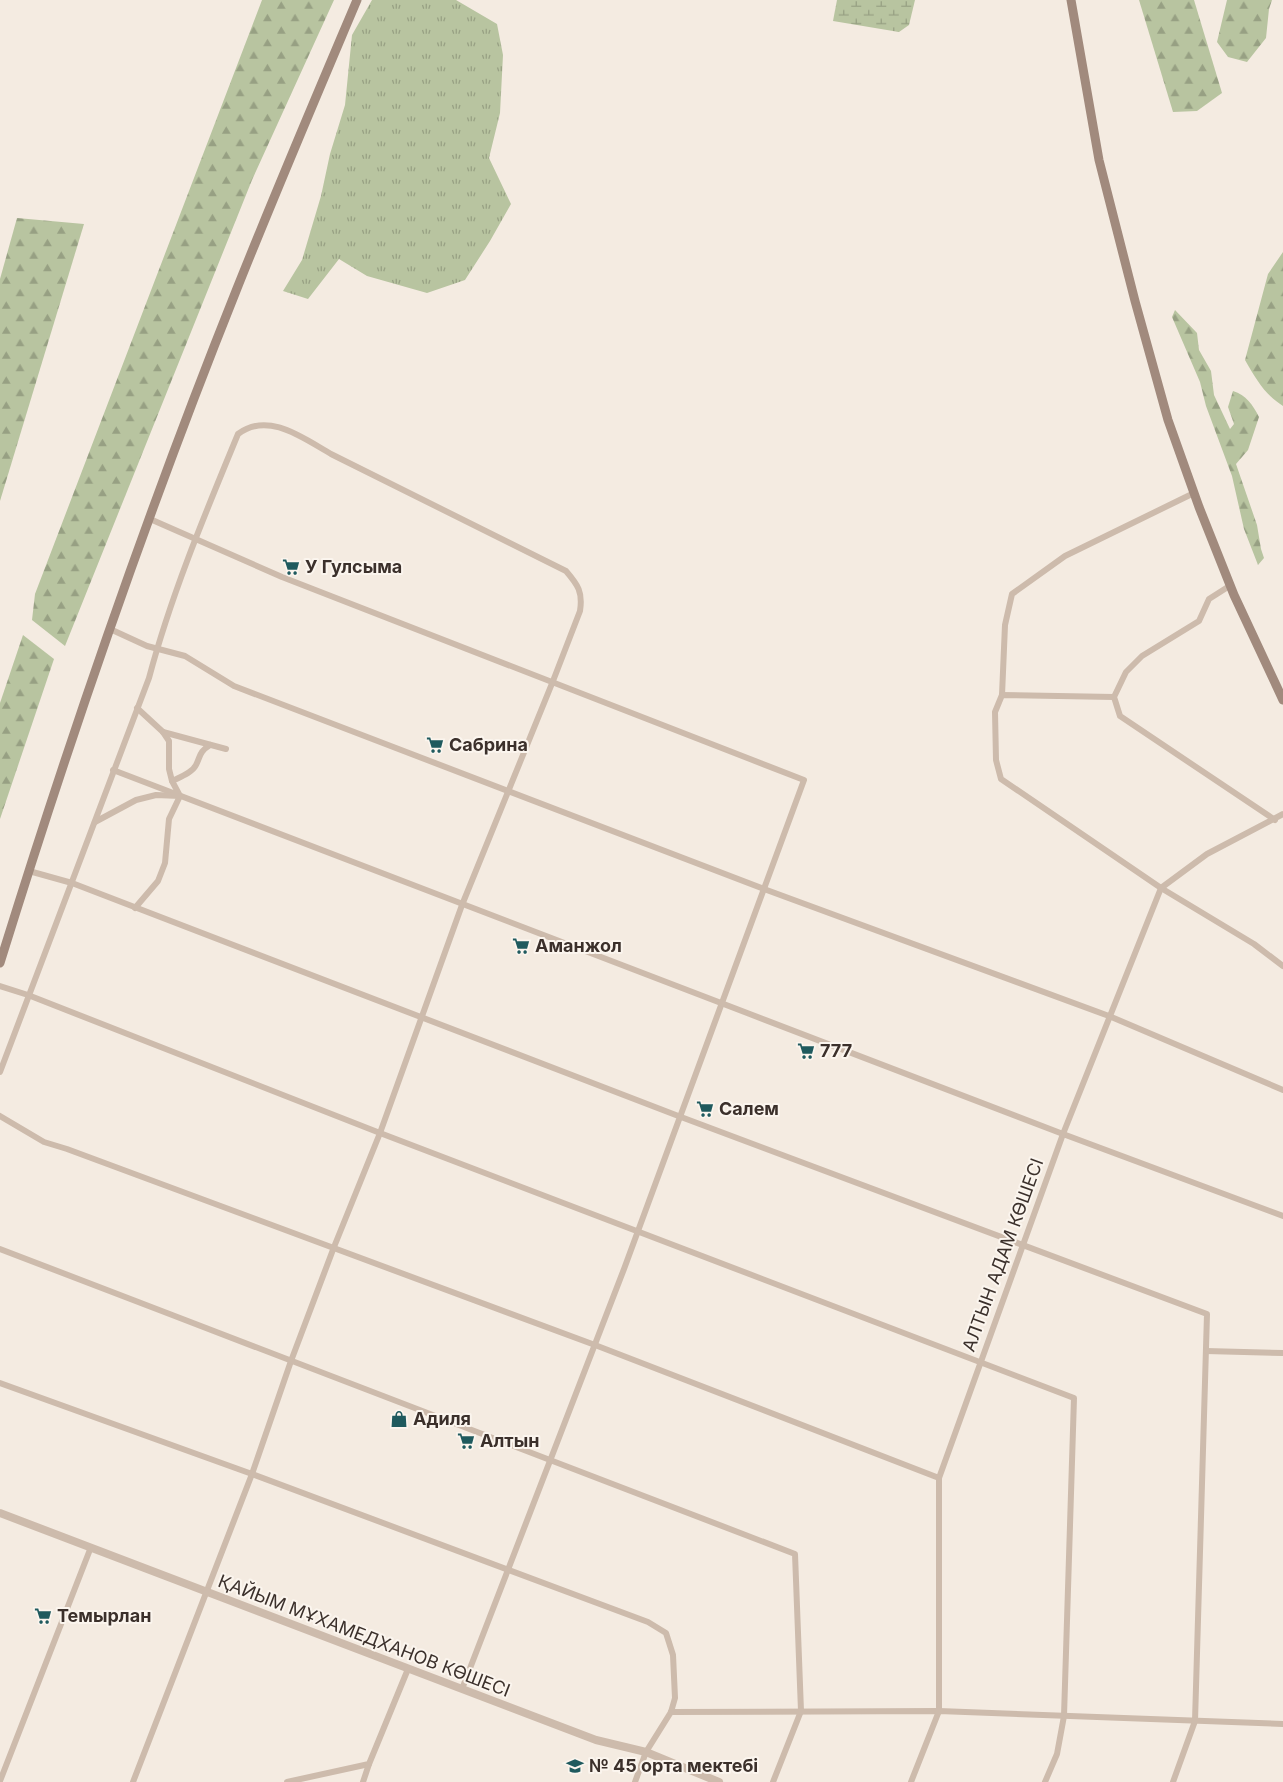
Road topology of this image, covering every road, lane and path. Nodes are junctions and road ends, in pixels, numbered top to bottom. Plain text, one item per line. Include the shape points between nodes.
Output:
1 (357, 0) edge
2 (1072, 0) edge
3 (1194, 493) junction
4 (150, 519) junction
5 (194, 539) junction
6 (1231, 586) junction
7 (110, 628) junction
8 (157, 649) junction
9 (553, 681) junction
10 (1002, 695) junction
11 (1114, 697) junction
12 (1283, 700) edge
13 (137, 708) junction
14 (163, 732) junction
15 (210, 745) junction
16 (226, 749) dead end
17 (113, 770) junction
18 (172, 780) junction
19 (508, 792) junction
20 (180, 796) junction
21 (1283, 814) edge
22 (1275, 820) junction
23 (95, 822) junction
24 (29, 870) junction
25 (72, 883) junction
26 (1161, 888) junction
27 (764, 889) junction
28 (462, 905) junction
29 (134, 908) junction
30 (0, 963) edge
31 (1283, 966) edge
32 (0, 986) edge
33 (28, 995) junction
34 (722, 1003) junction
35 (1109, 1016) junction
36 (421, 1018) junction
37 (0, 1072) edge
38 (1283, 1090) edge
39 (0, 1116) edge
40 (681, 1117) junction
41 (380, 1133) junction
42 (1063, 1134) junction
43 (1283, 1216) edge
44 (638, 1231) junction
45 (1023, 1244) junction
46 (334, 1247) junction
47 (0, 1248) edge
48 (595, 1345) junction
49 (1206, 1351) junction
50 (1283, 1353) edge
51 (291, 1361) junction
52 (981, 1362) junction
53 (0, 1383) edge
54 (551, 1459) junction
55 (252, 1474) junction
56 (939, 1478) junction
57 (0, 1513) edge
58 (90, 1548) junction
59 (508, 1569) junction
60 (206, 1592) junction
61 (408, 1669) junction
62 (462, 1689) junction
63 (801, 1711) junction
64 (670, 1712) junction
65 (939, 1712) junction
66 (1064, 1716) junction
67 (1195, 1721) junction
68 (1283, 1724) edge
69 (646, 1752) junction
70 (369, 1764) junction
71 (0, 1781) edge
72 (134, 1782) edge
73 (287, 1782) edge
74 (363, 1782) edge
75 (635, 1782) edge
76 (720, 1782) edge
77 (773, 1782) edge
78 (910, 1782) edge
79 (1045, 1782) edge
80 (1173, 1782) edge

1 - 4 main road via 236,290
2 - 3 main road via 1099,160 1168,420
3 - 6 main road
3 - 10 street via 1065,556 1012,594 1005,624
4 - 5 street
4 - 7 main road
5 - 8 street
5 - 9 street via 282,577
5 - 9 street via 238,434 246,427 264,425 293,432 566,571 578,585 582,600
6 - 11 street via 1209,599 1199,621 1142,656 1126,672
6 - 12 main road
7 - 8 street
7 - 24 main road
8 - 13 street
8 - 19 street via 185,656 234,686
9 - 19 street
9 - 27 street via 804,780
10 - 11 street
10 - 26 street via 995,712 996,760 1001,778
11 - 22 street via 1120,716
13 - 14 street
13 - 17 street
14 - 15 street
14 - 18 street via 169,741 168,769
15 - 16 street
15 - 18 street via 202,750 192,770
17 - 20 street
17 - 23 street
18 - 20 street
19 - 27 street
19 - 28 street
20 - 23 street via 156,795 136,800
20 - 28 street
20 - 29 street via 169,819 165,862 158,881
21 - 22 street
22 - 26 street via 1207,854
23 - 25 street
24 - 25 street
24 - 30 main road
25 - 29 street
25 - 33 street
26 - 31 street via 1254,944
26 - 35 street, АЛТЫН АДАМ КӨШЕСІ
27 - 34 street
27 - 35 street
28 - 34 street
28 - 36 street
29 - 36 street
32 - 33 street
33 - 37 street
33 - 41 street
34 - 40 street
34 - 42 street
35 - 38 street
35 - 42 street, АЛТЫН АДАМ КӨШЕСІ
36 - 40 street
36 - 41 street
39 - 46 street via 44,1142
40 - 44 street
40 - 45 street
41 - 44 street
41 - 46 street
42 - 43 street
42 - 45 street, АЛТЫН АДАМ КӨШЕСІ
44 - 48 street
44 - 52 street
45 - 49 street via 1207,1314
45 - 52 street, АЛТЫН АДАМ КӨШЕСІ
46 - 48 street
46 - 51 street
47 - 51 street
48 - 54 street
48 - 56 street
49 - 50 street
49 - 67 street
51 - 54 street
51 - 55 street
52 - 56 street, АЛТЫН АДАМ КӨШЕСІ
52 - 66 street via 1074,1398
53 - 55 street
54 - 59 street
54 - 63 street via 795,1554
55 - 59 street
55 - 60 street
56 - 65 street, АЛТЫН АДАМ КӨШЕСІ
57 - 58 street, ҚАЙЫМ МҰХАМЕДХАНОВ КӨШЕСІ
58 - 60 street, ҚАЙЫМ МҰХАМЕДХАНОВ КӨШЕСІ
58 - 71 street
59 - 62 street
59 - 64 street via 648,1622 666,1633 673,1655 675,1698
60 - 61 street, ҚАЙЫМ МҰХАМЕДХАНОВ КӨШЕСІ
60 - 72 street
61 - 62 street, ҚАЙЫМ МҰХАМЕДХАНОВ КӨШЕСІ
61 - 70 street
62 - 69 street, ҚАЙЫМ МҰХАМЕДХАНОВ КӨШЕСІ via 596,1740
63 - 64 street
63 - 65 street
63 - 77 street
64 - 69 street
65 - 66 street
65 - 78 street, АЛТЫН АДАМ КӨШЕСІ
66 - 67 street
66 - 79 street via 1057,1754
67 - 68 street
67 - 80 street
69 - 75 street
69 - 76 street, ҚАЙЫМ МҰХАМЕДХАНОВ КӨШЕСІ
70 - 73 street
70 - 74 street

